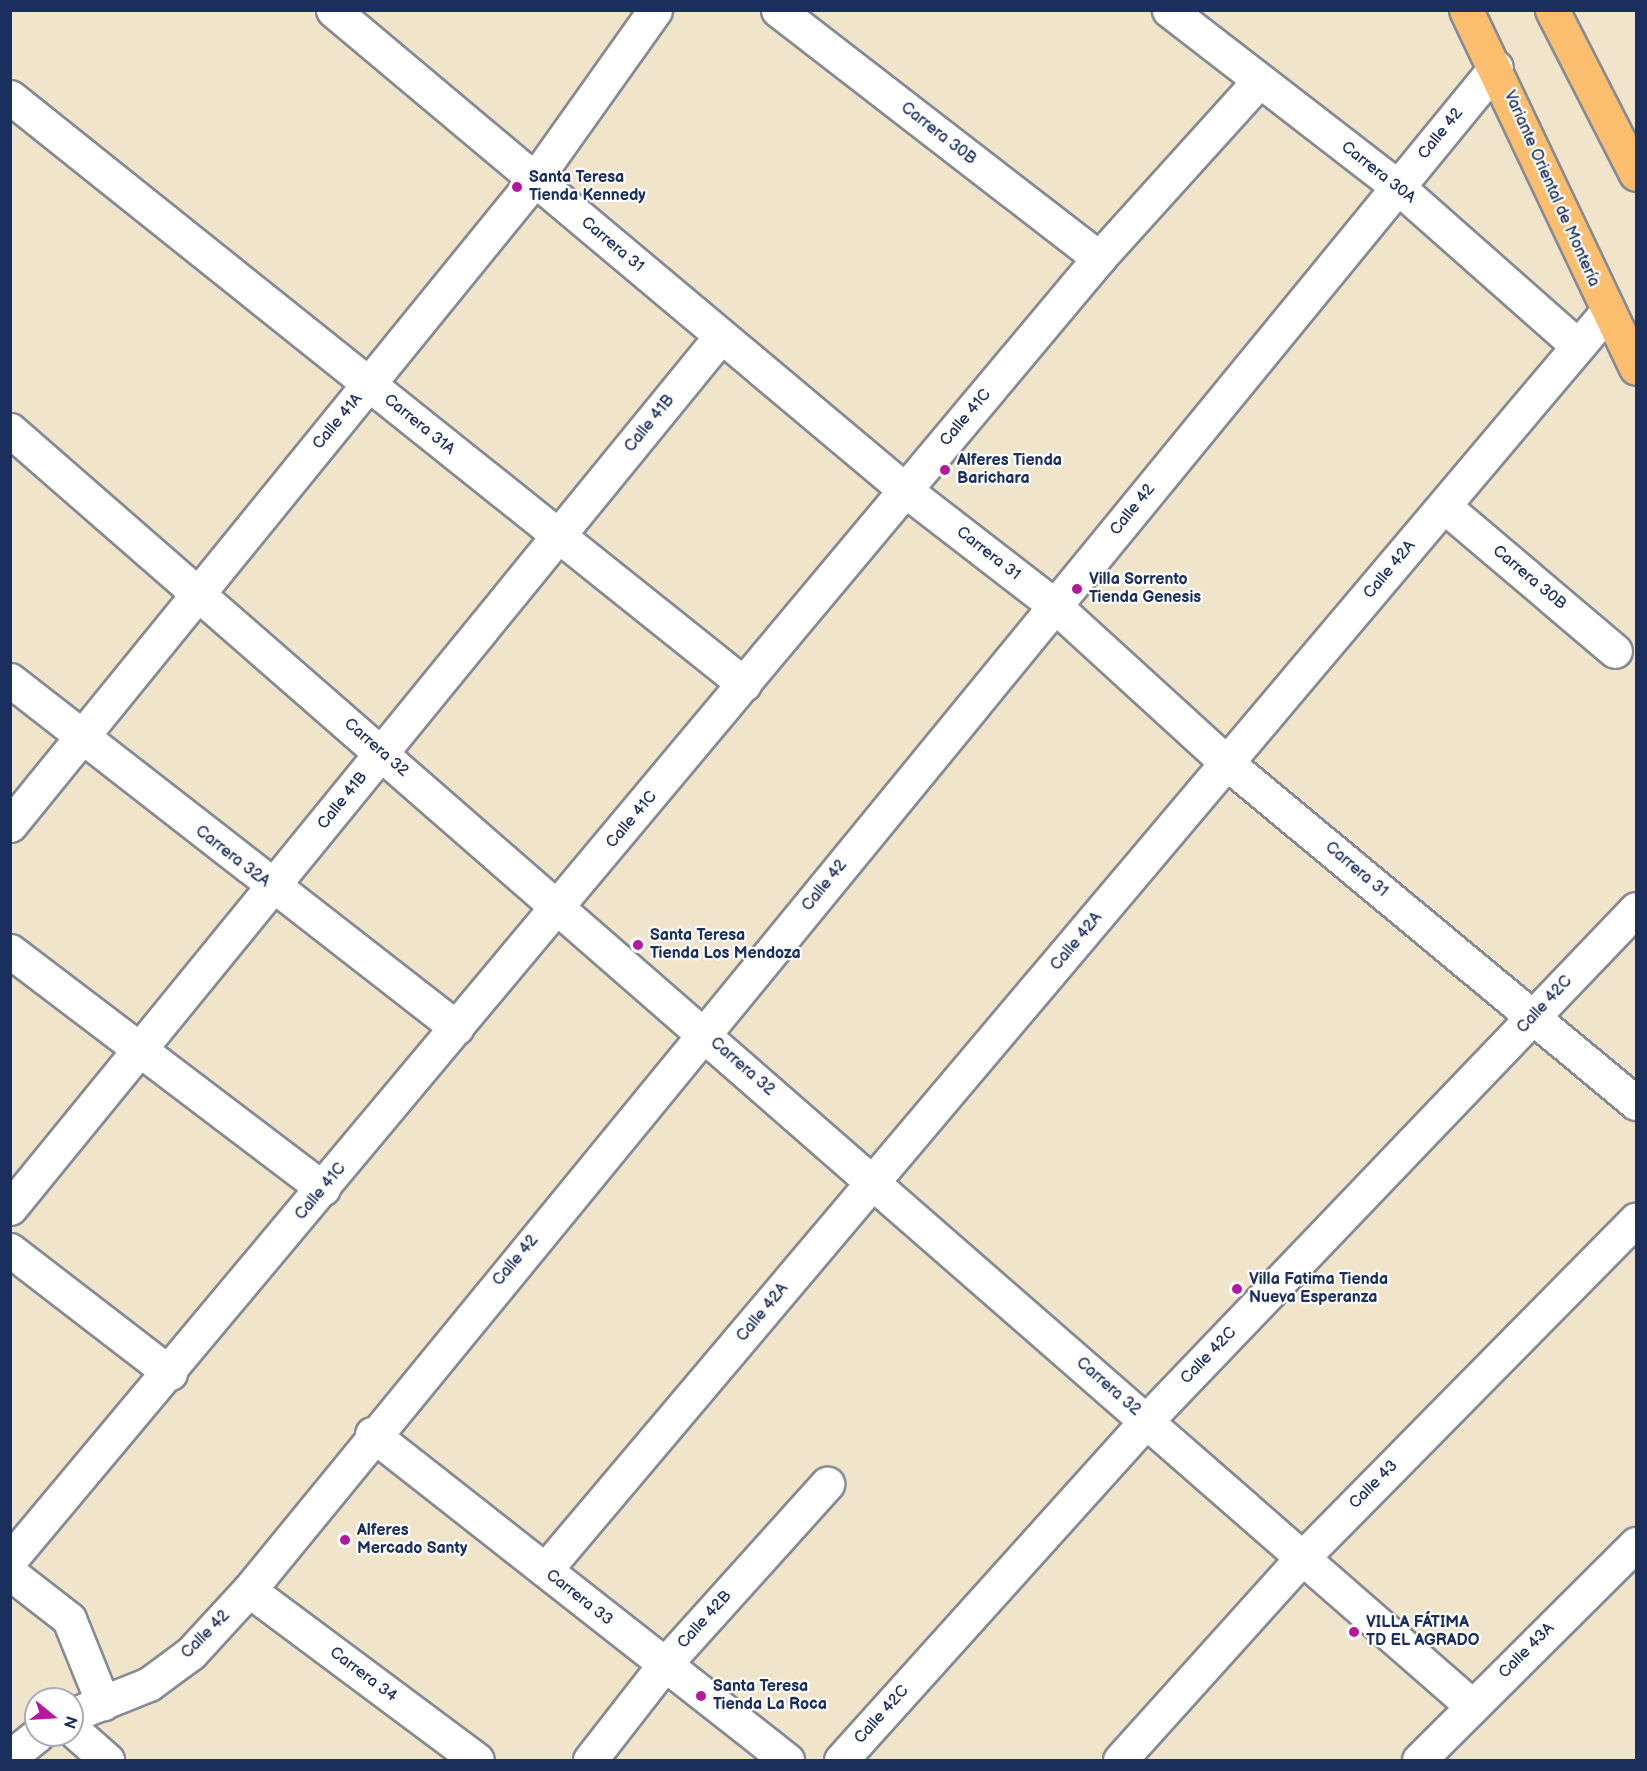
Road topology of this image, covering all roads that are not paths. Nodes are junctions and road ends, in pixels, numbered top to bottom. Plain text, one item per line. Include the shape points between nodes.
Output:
1 (333, 10) edge
2 (656, 10) edge
3 (778, 10) edge
4 (1169, 10) edge
5 (1466, 10) edge
6 (1552, 10) edge
7 (1496, 67) junction
8 (1258, 82) junction
9 (10, 97) edge
10 (1636, 174) edge
11 (535, 179) junction
12 (1398, 187) junction
13 (1099, 258) junction
14 (1607, 312) junction
15 (720, 337) junction
16 (1578, 346) junction
17 (1636, 368) edge
18 (369, 384) junction
19 (10, 430) edge
20 (905, 490) junction
21 (1444, 506) junction
22 (557, 536) junction
23 (197, 593) junction
24 (1055, 606) junction
25 (1615, 651) dead end
26 (10, 680) edge
27 (744, 684) junction
28 (80, 740) junction
29 (382, 753) junction
30 (1227, 763) junction
31 (10, 825) edge
32 (271, 888) junction
33 (560, 908) junction
34 (1636, 909) edge
35 (10, 951) edge
36 (1534, 1017) junction
37 (458, 1028) junction
38 (704, 1034) junction
39 (140, 1049) junction
40 (1636, 1103) edge
41 (874, 1183) junction
42 (323, 1190) junction
43 (10, 1208) edge
44 (1636, 1219) edge
45 (10, 1250) edge
46 (170, 1373) junction
47 (1147, 1420) junction
48 (372, 1434) junction
49 (826, 1484) dead end
50 (1636, 1544) edge
51 (1303, 1557) junction
52 (10, 1560) edge
53 (544, 1570) junction
54 (10, 1573) edge
55 (249, 1590) junction
56 (664, 1665) junction
57 (103, 1702) junction
58 (1472, 1706) junction
59 (84, 1710) edge
60 (84, 1740) edge
61 (24, 1746) edge
62 (10, 1757) edge
63 (107, 1761) edge
64 (477, 1761) edge
65 (590, 1761) edge
66 (787, 1761) edge
67 (841, 1761) edge
68 (1120, 1761) edge
69 (1419, 1761) edge

1 - 11 street, Carrera 31
2 - 11 street, Calle 41A
3 - 13 street, Carrera 30B
4 - 8 street, Carrera 30A
5 - 7 highway, Variante Oriental de Montería
6 - 10 highway
7 - 12 street, Calle 42
7 - 14 highway, Variante Oriental de Montería
8 - 12 street, Carrera 30A
8 - 13 street, Calle 41C
9 - 18 street, Carrera 31A
11 - 15 street, Carrera 31
11 - 18 street, Calle 41A
12 - 16 street, Carrera 30A
12 - 24 street, Calle 42
13 - 20 street, Calle 41C
14 - 16 street, Calle 42A
14 - 17 highway, Variante Oriental de Montería
15 - 20 street, Carrera 31
15 - 22 street, Calle 41B
16 - 21 street, Calle 42A
18 - 22 street, Carrera 31A
18 - 23 street, Calle 41A
19 - 23 street, Carrera 32
20 - 24 street, Carrera 31
20 - 27 street, Calle 41C
21 - 25 street, Carrera 30B
21 - 30 street, Calle 42A
22 - 27 street, Carrera 31A
22 - 29 street, Calle 41B
23 - 28 street, Calle 41A
23 - 29 street, Carrera 32
24 - 30 street, Carrera 31
24 - 38 street, Calle 42
26 - 28 street, Carrera 32A
27 - 33 street, Calle 41C
28 - 31 street, Calle 41A
28 - 32 street, Carrera 32A
29 - 32 street, Calle 41B
29 - 33 street, Carrera 32
30 - 36 street, Carrera 31
30 - 41 street, Calle 42A
32 - 37 street, Carrera 32A
32 - 39 street, Calle 41B
33 - 37 street, Calle 41C
33 - 38 street, Carrera 32
34 - 36 street, Calle 42C
35 - 39 street
36 - 40 street, Carrera 31
36 - 47 street, Calle 42C
37 - 42 street, Calle 41C
38 - 41 street, Carrera 32
38 - 48 street, Calle 42
39 - 42 street
39 - 43 street, Calle 41B
41 - 47 street, Carrera 32
41 - 53 street, Calle 42A
42 - 46 street, Calle 41C
44 - 51 street, Calle 43
45 - 46 street
46 - 52 street, Calle 41C
47 - 51 street, Carrera 32
47 - 67 street, Calle 42C
48 - 53 street, Carrera 33
48 - 55 street, Calle 42
49 - 56 street, Calle 42B
50 - 58 street, Calle 43A
51 - 58 street, Carrera 32
51 - 68 street, Calle 43
53 - 56 street, Carrera 33
54 - 57 street via 69,1619
55 - 57 street, Calle 42 via 191,1653 149,1684
55 - 64 street, Carrera 34
56 - 65 street, Calle 42B
56 - 66 street, Carrera 33
57 - 59 street, Calle 42
58 - 69 street, Calle 43A
60 - 63 street
61 - 62 street

